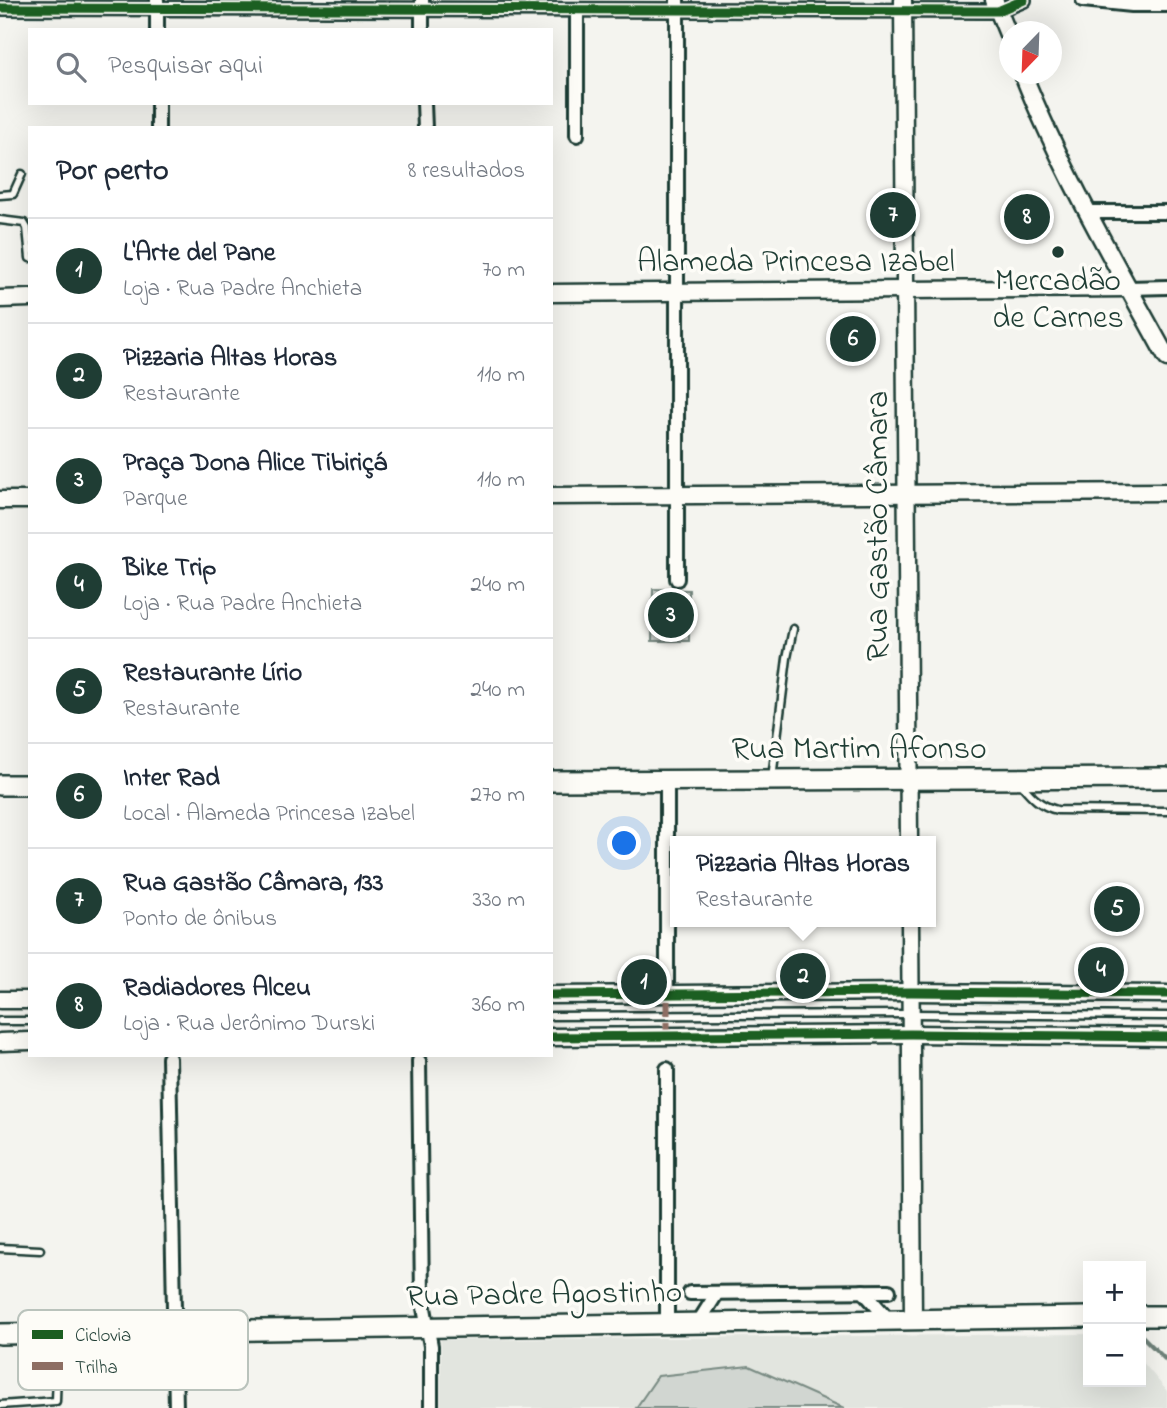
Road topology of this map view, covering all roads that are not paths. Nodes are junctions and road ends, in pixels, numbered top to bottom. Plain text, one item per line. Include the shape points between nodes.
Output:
1 (73, 0) edge
2 (1024, 0) edge
3 (1083, 0) edge
4 (157, 4) edge
5 (422, 5) edge
6 (677, 5) edge
7 (903, 5) edge
8 (1167, 5) edge
9 (996, 6) edge
10 (0, 8) edge
11 (62, 8) junction
12 (577, 10) junction
13 (157, 28) edge
14 (422, 28) edge
15 (1027, 84) edge
16 (158, 105) edge
17 (424, 105) edge
18 (158, 126) edge
19 (425, 126) edge
20 (578, 135) dead end
21 (22, 174) dead end
22 (0, 195) edge
23 (1088, 212) junction
24 (1167, 212) edge
25 (0, 220) edge
26 (28, 238) edge
27 (1167, 287) edge
28 (1129, 288) junction
29 (905, 290) junction
30 (677, 292) junction
31 (553, 293) edge
32 (28, 298) edge
33 (0, 299) edge
34 (1167, 358) edge
35 (1167, 492) edge
36 (906, 494) junction
37 (677, 495) junction
38 (553, 496) edge
39 (0, 500) edge
40 (28, 500) edge
41 (677, 579) dead end
42 (793, 629) dead end
43 (1167, 778) edge
44 (909, 779) junction
45 (1017, 779) junction
46 (772, 780) junction
47 (553, 781) edge
48 (667, 781) junction
49 (0, 785) edge
50 (28, 785) edge
51 (1167, 811) edge
52 (909, 836) edge
53 (910, 927) edge
54 (911, 992) junction
55 (667, 994) junction
56 (1167, 994) edge
57 (553, 995) edge
58 (0, 1000) edge
59 (28, 1000) edge
60 (911, 1014) junction
61 (553, 1016) edge
62 (1167, 1016) edge
63 (0, 1021) edge
64 (28, 1021) edge
65 (911, 1034) junction
66 (553, 1037) edge
67 (1167, 1037) edge
68 (28, 1041) edge
69 (0, 1042) edge
70 (169, 1058) dead end
71 (419, 1060) dead end
72 (667, 1069) dead end
73 (0, 1248) edge
74 (40, 1250) dead end
75 (863, 1291) junction
76 (889, 1291) dead end
77 (690, 1293) dead end
78 (717, 1293) junction
79 (174, 1310) edge
80 (1146, 1316) edge
81 (1167, 1316) edge
82 (1083, 1317) edge
83 (889, 1320) junction
84 (913, 1320) junction
85 (698, 1323) junction
86 (667, 1324) junction
87 (428, 1327) junction
88 (248, 1331) edge
89 (0, 1335) edge
90 (18, 1335) edge
91 (56, 1390) edge
92 (176, 1390) edge
93 (0, 1405) edge
94 (176, 1408) edge
95 (431, 1408) edge

1 - 11 street
2 - 9 street
3 - 8 street
4 - 5 street
4 - 11 street
4 - 13 street
5 - 12 street
5 - 14 street
6 - 7 street
6 - 12 street
6 - 30 street
7 - 9 street
7 - 29 street, Rua Gastão Câmara
10 - 11 street
12 - 20 street
15 - 23 street
16 - 18 street
17 - 19 street
21 - 22 lane via 13,194
23 - 24 street
23 - 28 street
25 - 26 lane via 24,223
27 - 28 street, Alameda Princesa Izabel
28 - 29 street, Alameda Princesa Izabel
28 - 34 street
29 - 30 street, Alameda Princesa Izabel
29 - 36 street, Rua Gastão Câmara
30 - 31 street, Alameda Princesa Izabel
30 - 37 street
32 - 33 street
35 - 36 street
36 - 37 street
36 - 44 street, Rua Gastão Câmara
37 - 38 street
37 - 41 street
39 - 40 street
42 - 46 lane
43 - 45 main road, Rua Martim Afonso
44 - 45 main road, Rua Martim Afonso
44 - 46 main road, Rua Martim Afonso
44 - 52 street, Rua Gastão Câmara
45 - 51 lane via 1035,800 1057,810
46 - 48 main road, Rua Martim Afonso
47 - 48 main road, Rua Martim Afonso
48 - 55 street
49 - 50 main road
53 - 54 street
54 - 55 street
54 - 56 street
54 - 60 street
55 - 57 street
58 - 59 street
60 - 61 lane
60 - 62 lane
60 - 65 street
63 - 64 lane
65 - 66 street
65 - 67 street
65 - 84 street
68 - 69 street
70 - 79 street
71 - 87 street via 422,1297
72 - 86 street
73 - 74 lane
75 - 76 street
75 - 78 street
75 - 83 street
77 - 78 street
78 - 85 street
80 - 81 main road
82 - 84 main road, Rua Padre Agostinho
83 - 84 main road, Rua Padre Agostinho
83 - 85 main road, Rua Padre Agostinho
85 - 86 main road, Rua Padre Agostinho
86 - 87 main road, Rua Padre Agostinho
87 - 88 main road, Rua Padre Agostinho
87 - 95 street
89 - 90 main road, Rua Padre Agostinho
91 - 93 lane via 56,1401
92 - 94 street

